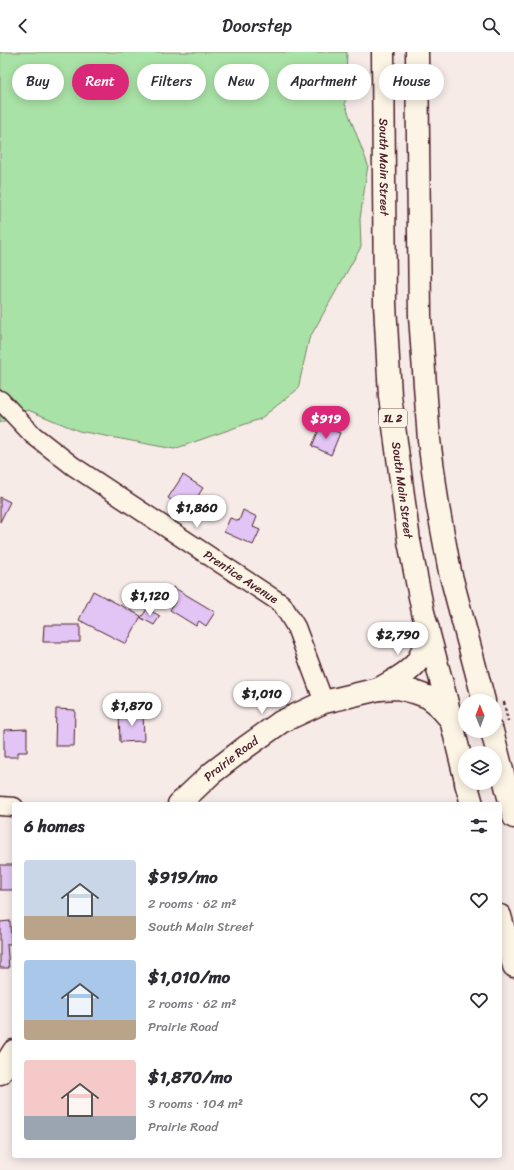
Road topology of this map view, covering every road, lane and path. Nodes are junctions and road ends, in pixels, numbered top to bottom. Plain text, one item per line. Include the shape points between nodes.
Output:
1 (383, 52) edge
2 (417, 52) edge
3 (0, 400) edge
4 (428, 629) junction
5 (379, 689) junction
6 (492, 694) edge
7 (324, 702) junction
8 (452, 722) junction
9 (502, 738) edge
10 (458, 747) edge
11 (468, 790) edge
12 (181, 802) edge
13 (471, 802) edge
14 (0, 806) edge
15 (12, 806) edge
16 (514, 817) edge
17 (502, 923) edge
18 (514, 966) edge
19 (12, 1054) edge
20 (0, 1073) edge

1 - 4 main road, South Main Street / IL 2 via 385,304 390,396 409,541
2 - 6 main road via 420,316 429,440 450,572
3 - 7 street, Prentice Avenue via 33,435 73,466 282,604 296,627
4 - 5 main road, Prairie Road via 417,662 404,675
4 - 8 main road, South Main Street / IL 2
5 - 7 main road, Prairie Road
5 - 8 main road, Prairie Road via 399,688 428,697
7 - 12 main road, Prairie Road via 281,722 212,773
8 - 10 main road, South Main Street / IL 2
9 - 16 main road
11 - 13 main road
14 - 15 street
17 - 18 main road
19 - 20 main road

